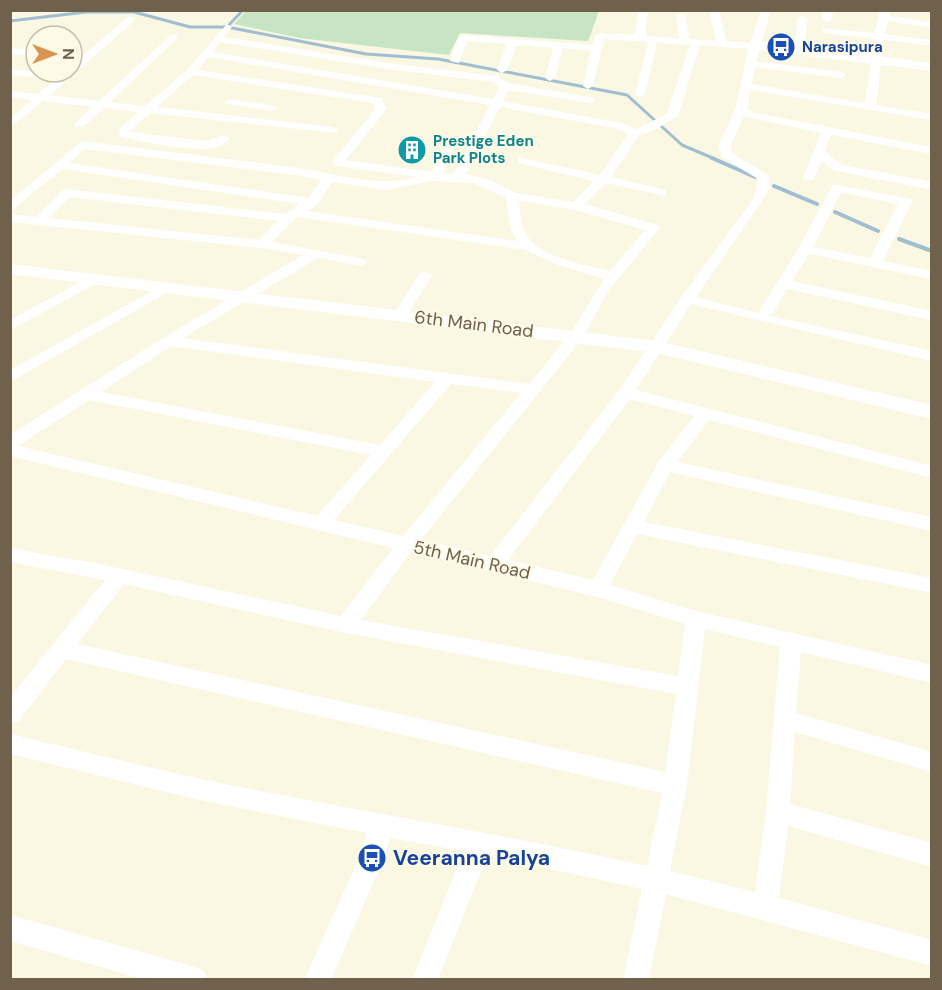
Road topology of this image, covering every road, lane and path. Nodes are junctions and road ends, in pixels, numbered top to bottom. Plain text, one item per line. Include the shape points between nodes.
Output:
1 (643, 10) edge
2 (714, 10) edge
3 (766, 10) edge
4 (884, 14) edge
5 (681, 16) dead end
6 (131, 19) dead end
7 (802, 19) dead end
8 (827, 20) edge
9 (932, 25) edge
10 (227, 27) dead end
11 (880, 35) junction
12 (174, 37) dead end
13 (218, 39) junction
14 (640, 39) junction
15 (653, 40) junction
16 (513, 42) junction
17 (690, 43) junction
18 (932, 43) edge
19 (722, 44) junction
20 (560, 45) junction
21 (754, 46) junction
22 (597, 48) junction
23 (800, 49) junction
24 (208, 54) junction
25 (84, 57) edge
26 (87, 57) junction
27 (84, 60) edge
28 (875, 60) junction
29 (455, 61) dead end
30 (751, 63) junction
31 (932, 67) edge
32 (502, 70) dead end
33 (191, 72) junction
34 (841, 75) dead end
35 (549, 78) dead end
36 (55, 84) edge
37 (505, 86) junction
38 (747, 86) junction
39 (588, 87) dead end
40 (239, 92) dead end
41 (10, 94) edge
42 (640, 94) dead end
43 (41, 96) junction
44 (590, 100) dead end
45 (230, 102) junction
46 (497, 102) junction
47 (103, 104) junction
48 (870, 107) junction
49 (152, 108) junction
50 (272, 108) dead end
51 (741, 110) junction
52 (218, 116) junction
53 (932, 117) edge
54 (11, 124) edge
55 (79, 125) dead end
56 (333, 130) dead end
57 (95, 131) dead end
58 (827, 131) junction
59 (635, 133) junction
60 (224, 138) dead end
61 (476, 143) junction
62 (82, 145) junction
63 (932, 151) edge
64 (819, 152) junction
65 (522, 160) dead end
66 (60, 165) junction
67 (276, 169) junction
68 (436, 176) junction
69 (458, 177) junction
70 (605, 177) junction
71 (809, 177) dead end
72 (329, 178) junction
73 (932, 186) edge
74 (254, 192) junction
75 (662, 193) dead end
76 (512, 196) junction
77 (312, 202) junction
78 (576, 206) junction
79 (10, 208) edge
80 (291, 215) junction
81 (10, 218) edge
82 (39, 220) junction
83 (262, 244) junction
84 (526, 246) junction
85 (805, 249) junction
86 (316, 253) junction
87 (361, 262) dead end
88 (874, 264) junction
89 (10, 269) edge
90 (932, 275) edge
91 (425, 276) dead end
92 (613, 277) junction
93 (94, 279) junction
94 (785, 284) junction
95 (165, 288) junction
96 (243, 298) junction
97 (687, 300) junction
98 (400, 315) junction
99 (932, 316) edge
100 (762, 318) junction
101 (10, 326) edge
102 (577, 336) junction
103 (168, 341) junction
104 (657, 347) junction
105 (932, 356) edge
106 (10, 377) edge
107 (445, 381) junction
108 (533, 390) junction
109 (626, 393) junction
110 (87, 394) junction
111 (932, 412) edge
112 (705, 414) junction
113 (10, 443) edge
114 (10, 450) edge
115 (382, 451) junction
116 (665, 465) junction
117 (932, 472) edge
118 (320, 524) junction
119 (932, 524) edge
120 (631, 526) junction
121 (405, 546) junction
122 (12, 557) edge
123 (494, 565) junction
124 (119, 576) junction
125 (932, 586) edge
126 (598, 589) junction
127 (696, 619) junction
128 (346, 626) junction
129 (791, 641) junction
130 (61, 648) junction
131 (932, 674) edge
132 (688, 687) junction
133 (10, 715) edge
134 (783, 719) junction
135 (10, 744) edge
136 (932, 762) edge
137 (675, 785) junction
138 (778, 812) junction
139 (382, 825) junction
140 (480, 841) junction
141 (932, 855) edge
142 (654, 878) junction
143 (765, 907) junction
144 (10, 928) edge
145 (932, 953) edge
146 (195, 980) edge
147 (317, 980) edge
148 (425, 980) edge
149 (636, 980) edge

1 - 14 street
2 - 19 street
3 - 21 street
4 - 9 street
4 - 11 street
5 - 17 street
6 - 26 street
7 - 23 street
8 - 11 street
10 - 13 street
11 - 18 street
11 - 28 street
12 - 47 street
13 - 24 street
13 - 37 street via 395,67 483,76
14 - 15 street
14 - 22 street via 600,36
15 - 17 street
15 - 42 street
16 - 20 street
16 - 29 street via 463,38
16 - 32 street
17 - 19 street
17 - 59 street via 672,116
19 - 21 street
20 - 22 street
20 - 35 street
21 - 23 street
21 - 30 street
22 - 39 street
23 - 28 street
24 - 33 street
24 - 46 street
25 - 26 street
26 - 27 street
28 - 31 street
28 - 48 street
30 - 34 street
30 - 38 street
33 - 49 street
33 - 68 street via 377,100 381,109 338,162
36 - 43 street
37 - 44 street
37 - 46 street
38 - 48 street
38 - 51 street
40 - 45 street
41 - 43 street
43 - 47 street
43 - 54 street
45 - 50 street
45 - 52 street
46 - 59 street via 622,126
46 - 61 street
47 - 49 street
47 - 55 street
48 - 53 street
49 - 52 street
49 - 60 street via 123,134 206,145
51 - 58 street via 752,116
51 - 97 street via 724,147 727,155 764,178 764,189
52 - 56 street
57 - 62 street
58 - 63 street
58 - 64 street
59 - 70 street
61 - 68 street via 449,143
61 - 69 street
62 - 66 street
62 - 67 street
64 - 71 street
64 - 73 street via 836,167
65 - 70 street
66 - 74 street
66 - 79 street
67 - 72 street
67 - 74 street
68 - 69 street
68 - 72 street via 376,187
69 - 76 street via 486,183
70 - 75 street
70 - 78 street
72 - 77 street
74 - 77 street
76 - 78 street
76 - 84 street via 518,232
77 - 80 street
78 - 92 street via 653,228
80 - 82 street via 67,193
80 - 83 street
80 - 84 street
81 - 82 street
82 - 83 street
83 - 86 street
84 - 92 street
85 - 88 street
85 - 88 street via 837,187 906,202
85 - 94 street
86 - 87 street
86 - 96 street
88 - 90 street
89 - 93 street, 6th Main Road
91 - 98 street
92 - 102 street
93 - 95 street, 6th Main Road
93 - 101 street
94 - 99 street
94 - 100 street
95 - 96 street, 6th Main Road
95 - 106 street
96 - 98 street, 6th Main Road
96 - 103 street
97 - 100 street
97 - 104 street
98 - 102 street, 6th Main Road
100 - 105 street
102 - 104 street, 6th Main Road
102 - 108 street
103 - 107 street
103 - 110 street
104 - 109 street
104 - 111 street, 6th Main Road
107 - 108 street
107 - 115 street
108 - 121 street
109 - 112 street
109 - 123 street
110 - 113 street
110 - 115 street
112 - 116 street
112 - 117 street
114 - 118 street, 5th Main Road
115 - 118 street
116 - 119 street
116 - 120 street
118 - 121 street, 5th Main Road
120 - 125 street
120 - 126 street
121 - 123 street, 5th Main Road
121 - 128 street
122 - 124 street
123 - 126 street, 5th Main Road
124 - 128 street
124 - 130 street
126 - 127 street, 5th Main Road
127 - 129 street, 5th Main Road
127 - 132 street
128 - 132 street
129 - 131 street, 5th Main Road
129 - 134 street
130 - 133 street
130 - 137 street
132 - 137 street
134 - 136 street
134 - 138 street
135 - 139 street via 200,789
137 - 142 street
138 - 141 street
138 - 143 street
139 - 140 street
139 - 147 street via 372,858
140 - 142 street
140 - 148 street
142 - 143 street
142 - 149 street
143 - 145 street
144 - 146 street

